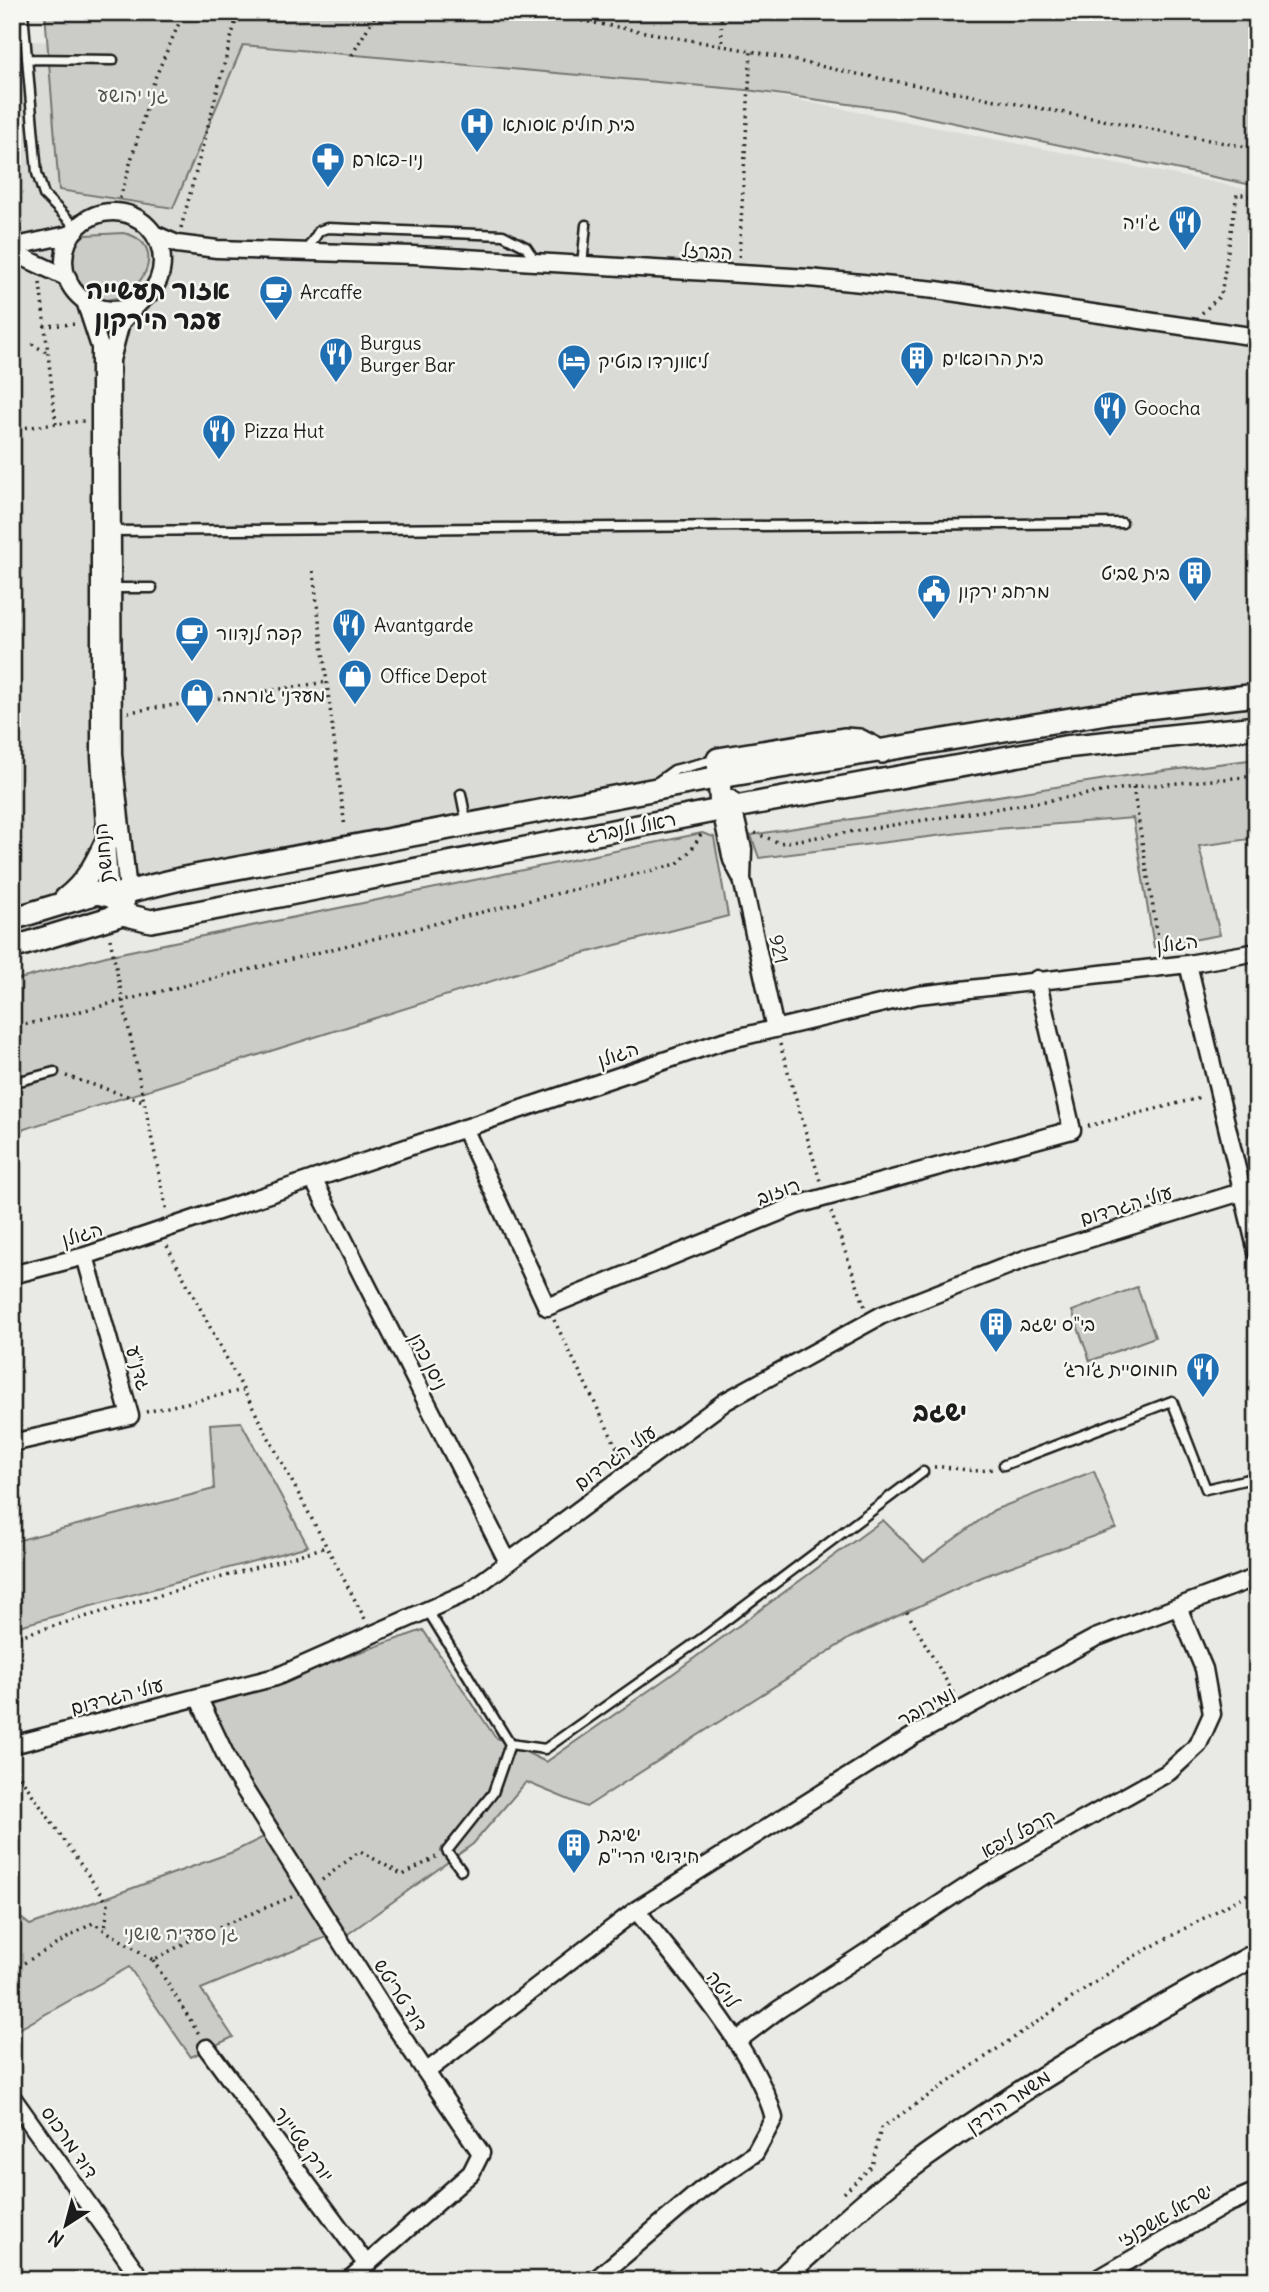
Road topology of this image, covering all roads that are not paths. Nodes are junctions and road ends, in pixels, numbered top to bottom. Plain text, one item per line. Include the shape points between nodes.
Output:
1 (23, 12) edge
2 (27, 60) junction
3 (113, 60) dead end
4 (586, 225) dead end
5 (74, 231) junction
6 (154, 234) junction
7 (12, 249) edge
8 (306, 251) junction
9 (536, 262) junction
10 (582, 265) junction
11 (68, 278) junction
12 (85, 301) junction
13 (140, 302) junction
14 (1257, 337) edge
15 (1122, 523) dead end
16 (112, 531) junction
17 (112, 587) junction
18 (152, 588) dead end
19 (1257, 695) edge
20 (1257, 727) edge
21 (719, 768) junction
22 (461, 794) dead end
23 (729, 814) junction
24 (467, 824) junction
25 (106, 842) junction
26 (119, 894) junction
27 (60, 904) junction
28 (123, 914) junction
29 (12, 919) edge
30 (12, 948) edge
31 (1257, 952) edge
32 (1188, 964) junction
33 (1037, 979) junction
34 (775, 1028) junction
35 (54, 1072) road end
36 (12, 1083) edge
37 (464, 1128) junction
38 (313, 1179) junction
39 (1241, 1192) junction
40 (1257, 1252) edge
41 (85, 1256) junction
42 (12, 1275) edge
43 (12, 1443) edge
44 (1004, 1465) road end
45 (923, 1472) road end
46 (1257, 1477) edge
47 (508, 1562) junction
48 (1257, 1577) edge
49 (1178, 1607) junction
50 (428, 1611) junction
51 (198, 1697) junction
52 (510, 1744) junction
53 (12, 1745) edge
54 (461, 1870) dead end
55 (636, 1910) junction
56 (1257, 1954) edge
57 (736, 2042) junction
58 (207, 2048) road end
59 (426, 2072) junction
60 (14, 2104) edge
61 (1257, 2191) edge
62 (367, 2265) junction
63 (774, 2271) edge
64 (142, 2280) edge
65 (349, 2280) edge
66 (595, 2280) edge
67 (1096, 2280) edge

1 - 2 lane
2 - 3 lane
2 - 5 lane via 37,173 44,195
4 - 10 lane
5 - 6 street via 91,217 116,212 142,221
5 - 7 street
5 - 11 street via 65,256
6 - 8 street, הברזל via 177,244 217,249
6 - 13 street via 162,256 161,271
7 - 11 street
8 - 9 street, הברזל
8 - 9 lane via 319,231 327,228 503,235 526,247
9 - 10 street, הברזל
10 - 14 street, הברזל via 936,290
11 - 12 street
12 - 13 street via 117,309
12 - 25 street, הנחושת via 99,336 100,757
13 - 16 street, הנחושת via 121,322 111,360
15 - 16 lane
16 - 17 street, הנחושת
17 - 18 lane
17 - 26 street, הנחושת
19 - 21 street, ראול ולנברג via 1113,712 881,752
20 - 23 street, ראול ולנברג via 1064,747
21 - 23 street
21 - 24 street, ראול ולנברג via 646,790
22 - 24 lane
23 - 28 street, ראול ולנברג via 151,921
23 - 34 street, 921 via 732,860 742,879
24 - 26 street, ראול ולנברג
25 - 26 street, הנחושת
25 - 27 street via 80,888
26 - 27 street, ראול ולנברג via 97,893
26 - 28 street, הנחושת
27 - 29 street, ראול ולנברג
28 - 30 street, ראול ולנברג
31 - 32 street, הגולן
32 - 33 street, הגולן
32 - 39 street
33 - 34 street, הגולן via 918,995
33 - 37 street, רוזוב via 1072,1130 797,1205 547,1307
34 - 37 street, הגולן via 723,1041
35 - 36 lane
37 - 38 street, הגולן
38 - 41 street, הגולן
38 - 47 street, ניסן כהן
39 - 40 street
39 - 47 street, עולי הגרדום via 1030,1257 871,1322 726,1401
41 - 42 street, הגולן
41 - 43 street, גדנ"ע via 130,1416
44 - 46 lane via 1172,1401 1206,1489
45 - 52 lane via 545,1749
47 - 50 street, עולי הגרדום via 468,1592
48 - 49 street, נמירובר
49 - 55 street, נמירובר via 1095,1638 913,1736
49 - 57 street, קרפל ליפא via 1205,1669 1212,1714 1198,1745 1169,1772 983,1876
50 - 51 street, עולי הגרדום via 276,1677
50 - 52 lane
51 - 53 street, עולי הגרדום
51 - 59 street, דוד טריטש via 234,1773
52 - 54 lane via 493,1793 447,1851
55 - 57 street, לויטה
55 - 59 street
56 - 63 street, משמר הירדן via 1127,2025 1013,2095
57 - 66 street, לויטה via 766,2090 774,2118 755,2153 701,2190
58 - 62 street, יורק שטיינר
59 - 62 street, דוד טריטש via 481,2153 471,2173
60 - 64 street, דוד מרכוס
61 - 67 street, ישראל אשכנזי
62 - 65 street, דוד טריטש

